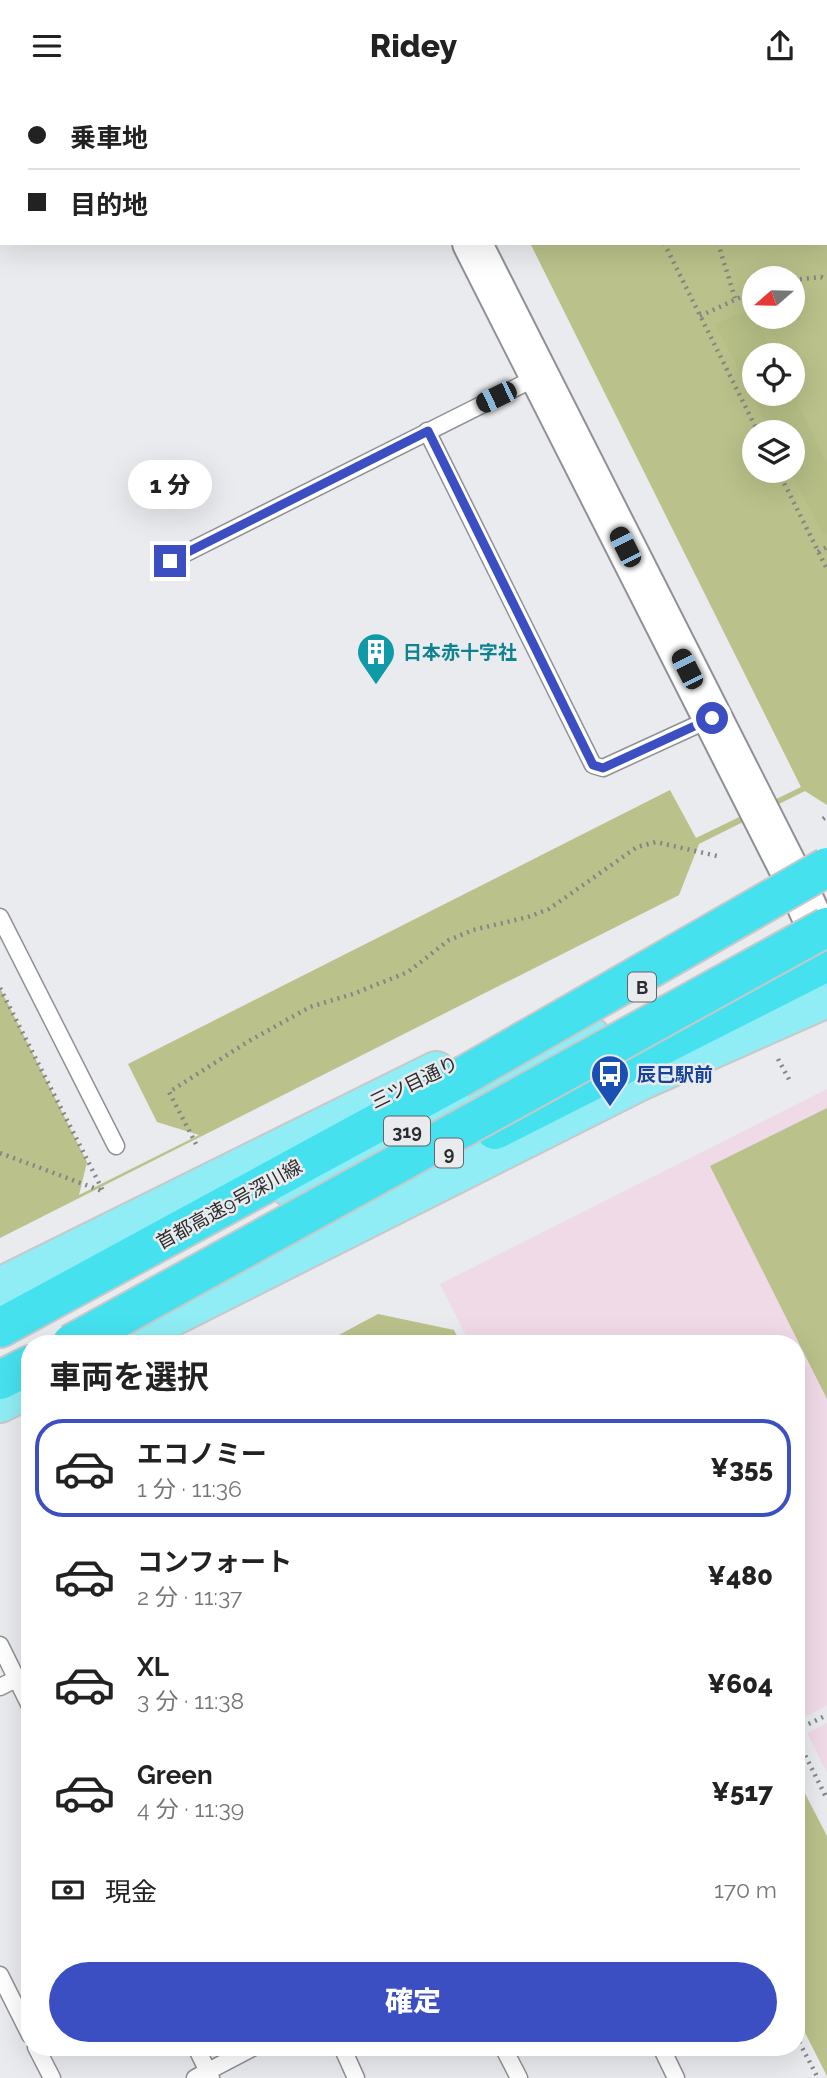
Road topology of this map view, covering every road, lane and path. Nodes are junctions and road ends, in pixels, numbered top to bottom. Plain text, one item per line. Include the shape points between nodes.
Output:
1 (473, 245) edge
2 (665, 245) edge
3 (719, 245) edge
4 (805, 278) edge
5 (827, 280) edge
6 (742, 295) edge
7 (735, 298) junction
8 (700, 316) junction
9 (539, 376) junction
10 (752, 420) edge
11 (428, 431) junction
12 (784, 483) edge
13 (827, 547) edge
14 (818, 552) junction
15 (170, 561) dead end
16 (827, 569) edge
17 (712, 718) junction
18 (717, 856) dead end
19 (820, 883) edge
20 (0, 917) edge
21 (826, 942) edge
22 (0, 988) edge
23 (827, 998) edge
24 (196, 1144) dead end
25 (116, 1146) dead end
26 (0, 1153) edge
27 (0, 1287) edge
28 (0, 1328) edge
29 (88, 1335) edge
30 (136, 1335) edge
31 (0, 1339) edge
32 (21, 1370) edge
33 (0, 1380) edge
34 (21, 1392) edge
35 (0, 1403) edge
36 (0, 1645) edge
37 (16, 1679) junction
38 (0, 1687) edge
39 (21, 1689) edge
40 (827, 1715) edge
41 (805, 1726) edge
42 (805, 1755) edge
43 (827, 1799) edge
44 (0, 1975) edge
45 (21, 2017) edge
46 (805, 2053) edge
47 (41, 2056) edge
48 (199, 2056) edge
49 (239, 2056) edge
50 (346, 2056) edge
51 (508, 2056) edge
52 (665, 2056) edge
53 (205, 2076) edge
54 (52, 2078) edge
55 (356, 2078) edge
56 (519, 2078) edge
57 (676, 2078) edge
58 (818, 2078) edge

1 - 9 street
2 - 8 path
3 - 7 path
4 - 5 path
6 - 7 path
7 - 8 path
8 - 10 path
9 - 11 lane
9 - 17 street
11 - 15 lane
11 - 17 lane via 593,765 603,768
12 - 14 path
13 - 14 path
14 - 16 path
17 - 19 street
18 - 24 path via 656,842 637,847 549,909 473,930 449,940 408,972 310,1007 169,1092
19 - 21 street
19 - 27 main road, 三ツ目通り / 319
19 - 28 highway, 首都高速9号深川線 / B, bridge
20 - 25 lane
21 - 29 highway, bridge
21 - 31 main road, 三ツ目通り / 319 via 642,1011
22 - 26 path via 103,1191
23 - 30 main road via 640,1081
32 - 33 highway
34 - 35 main road
36 - 37 lane
37 - 38 lane
37 - 39 lane
40 - 41 path
42 - 43 path
44 - 45 lane
46 - 58 path
47 - 54 lane
48 - 53 lane
49 - 53 lane
50 - 55 lane
51 - 56 lane
52 - 57 lane

